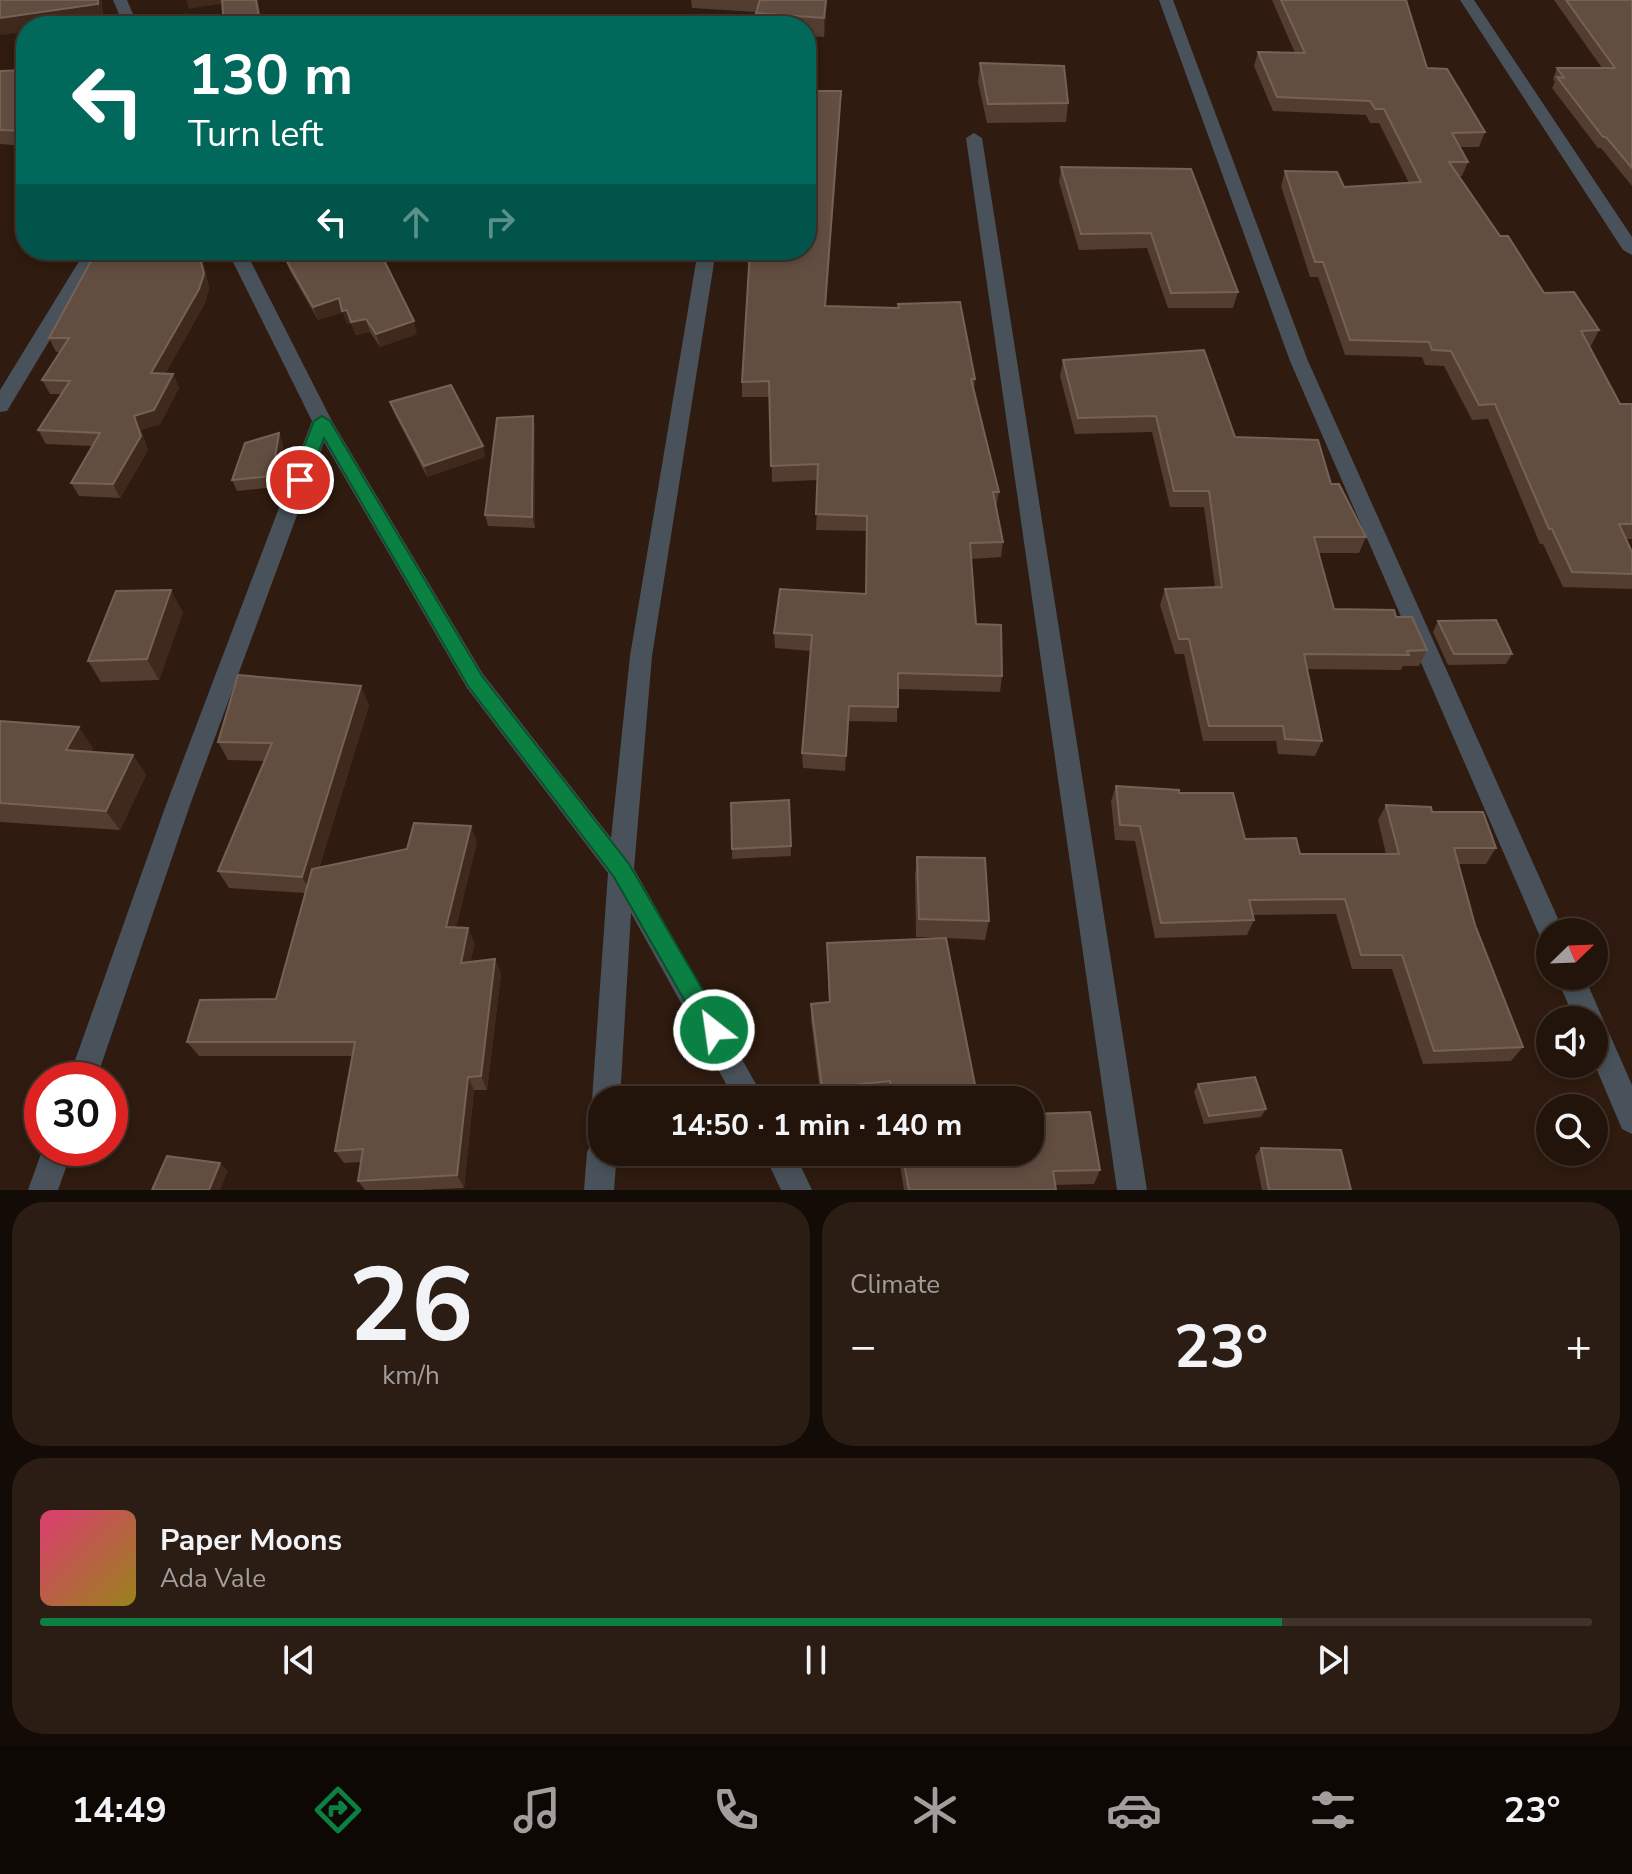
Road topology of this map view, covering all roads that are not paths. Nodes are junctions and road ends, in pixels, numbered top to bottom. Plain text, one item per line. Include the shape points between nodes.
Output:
1 (1166, 0) edge
2 (1467, 0) edge
3 (974, 138) dead end
4 (1632, 250) edge
5 (89, 260) edge
6 (241, 260) edge
7 (705, 260) edge
8 (0, 406) edge
9 (322, 421) junction
10 (621, 870) junction
11 (1545, 918) edge
12 (88, 1062) edge
13 (1608, 1063) edge
14 (607, 1086) edge
15 (743, 1086) edge
16 (1632, 1119) edge
17 (52, 1166) edge
18 (601, 1166) edge
19 (785, 1166) edge
20 (43, 1190) edge
21 (599, 1190) edge
22 (797, 1190) edge
23 (1132, 1190) edge

1 - 11 street via 1299,361
2 - 4 street
3 - 23 street
5 - 8 street
6 - 9 street
7 - 10 street via 641,656
9 - 10 street via 475,681
9 - 12 street
10 - 14 street
10 - 15 street
13 - 16 street
17 - 20 street
18 - 21 street
19 - 22 street

